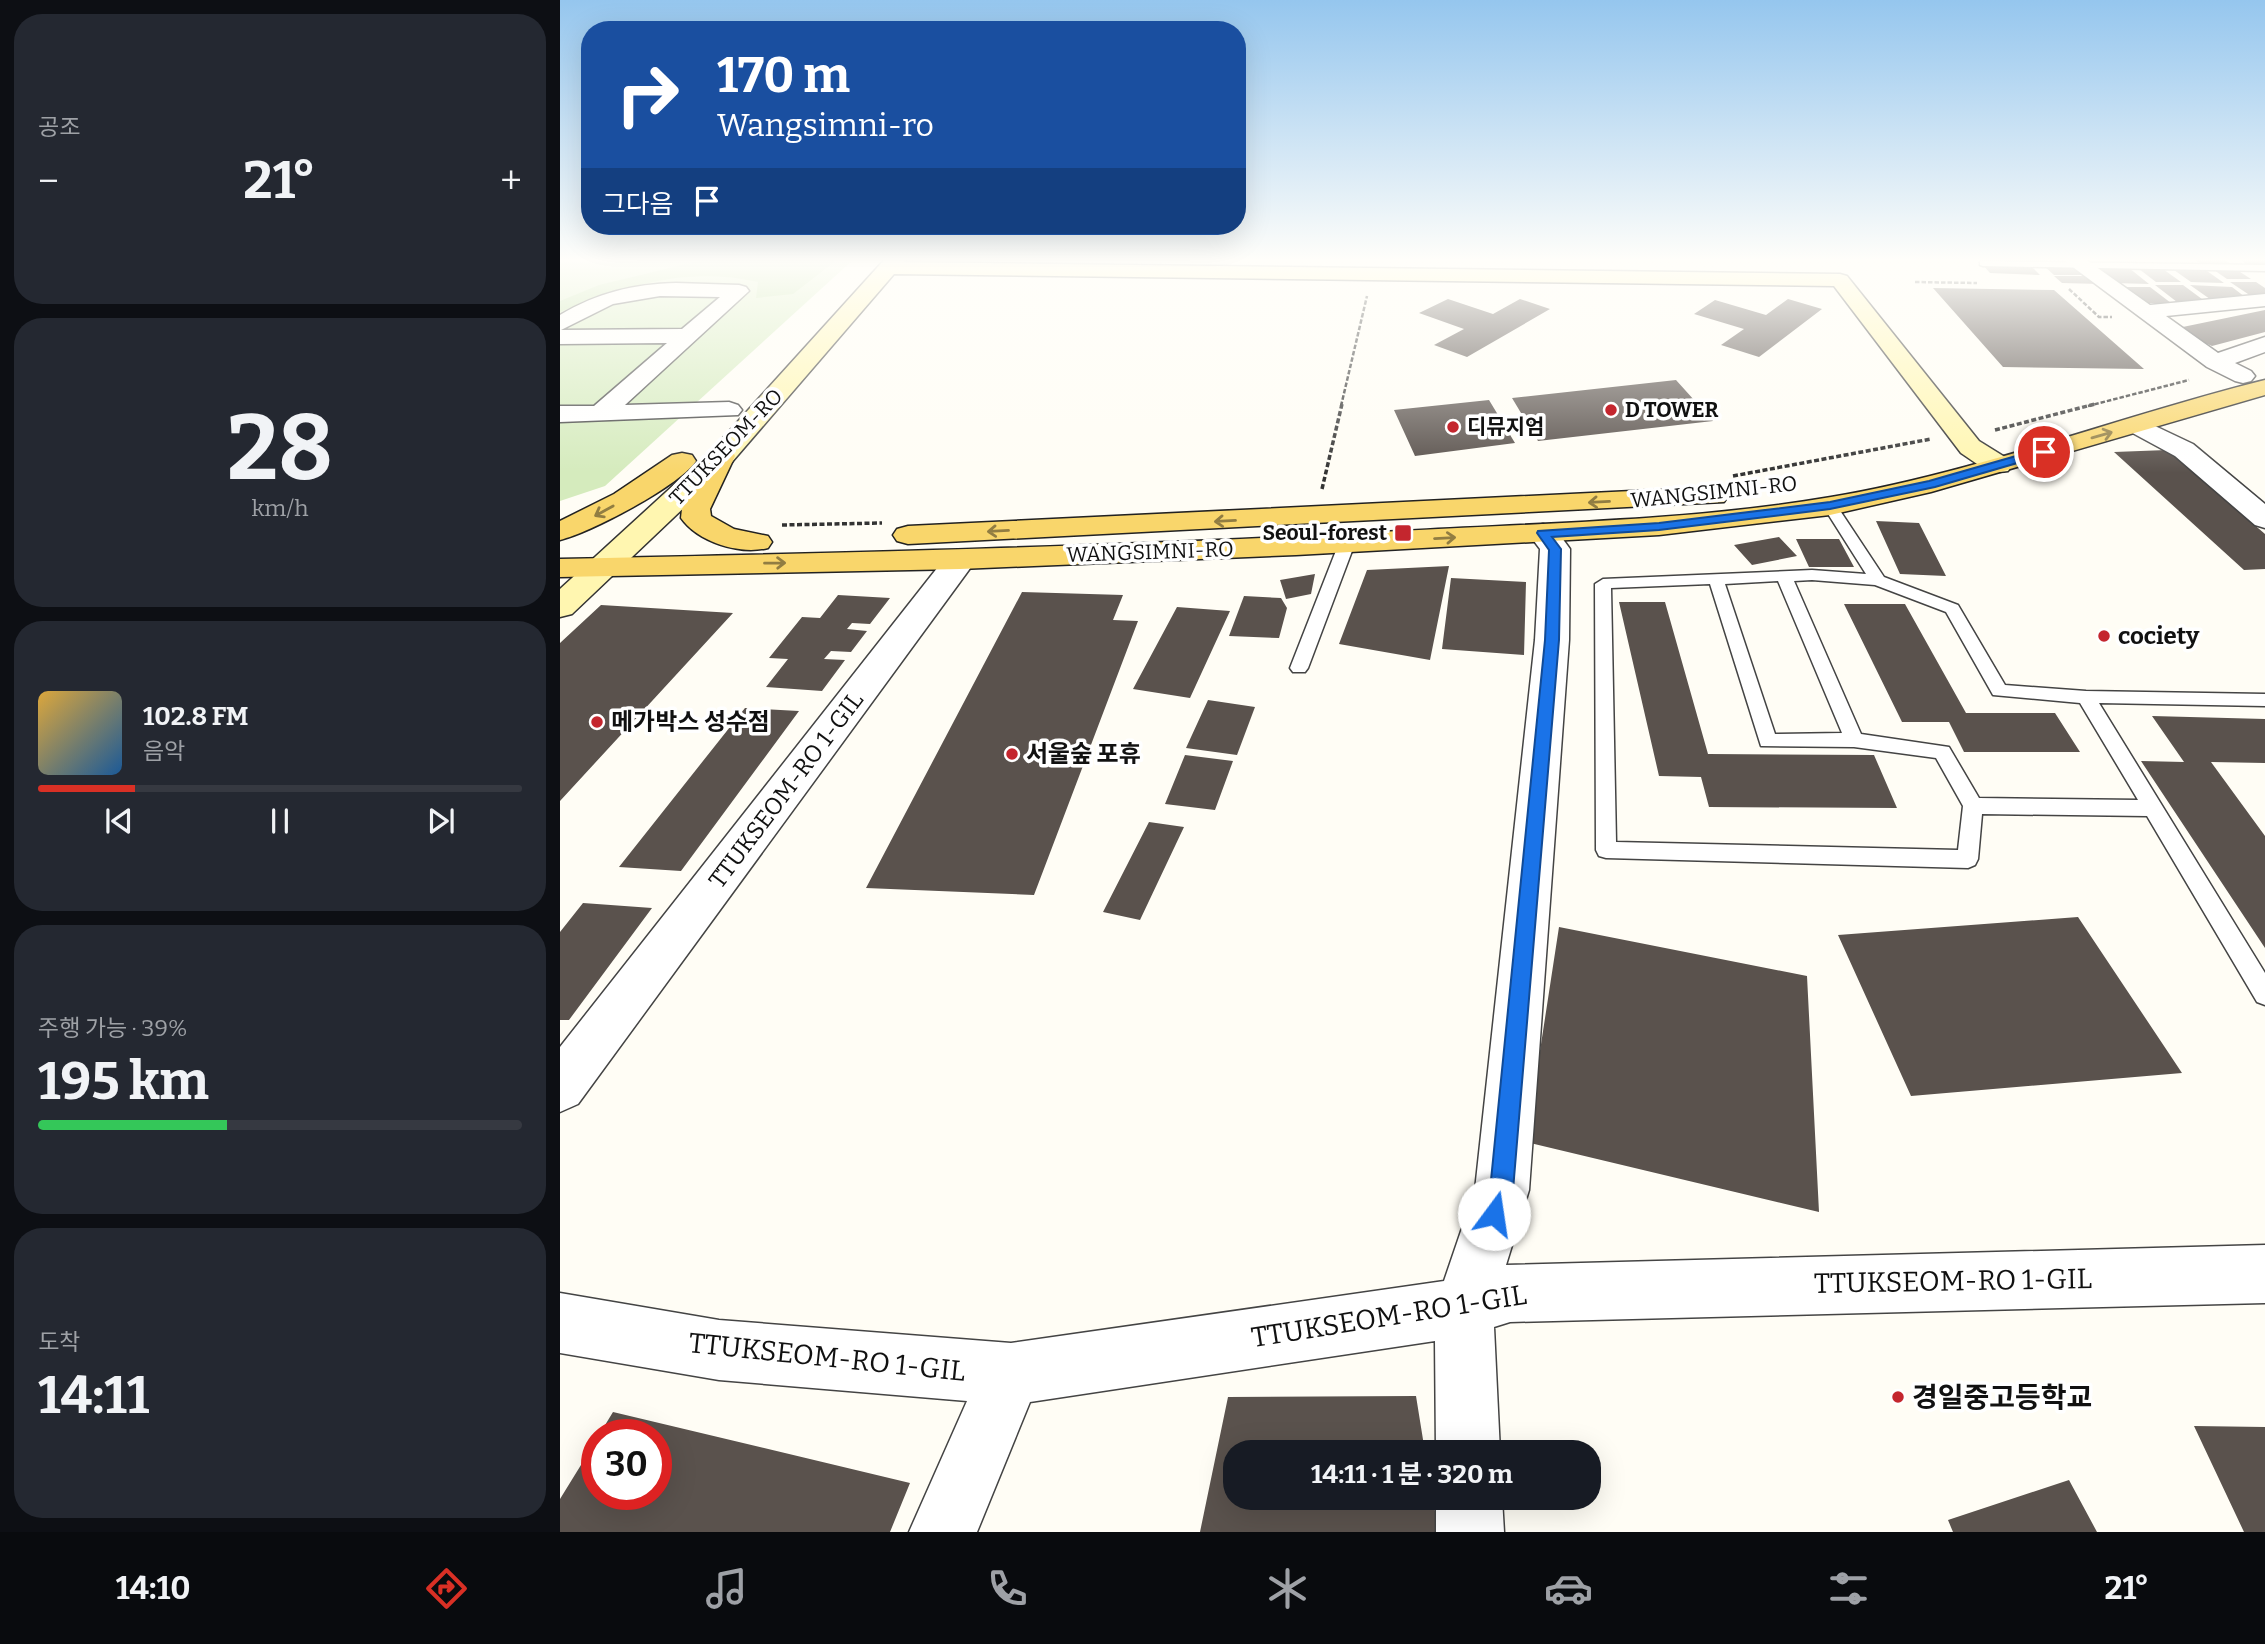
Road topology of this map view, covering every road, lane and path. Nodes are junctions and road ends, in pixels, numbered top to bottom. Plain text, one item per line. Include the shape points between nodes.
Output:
1 (694, 330) edge
2 (813, 330) edge
3 (819, 330) edge
4 (1359, 330) edge
5 (1879, 330) edge
6 (2171, 330) edge
7 (688, 336) junction
8 (560, 337) edge
9 (2265, 344) edge
10 (622, 362) dead end
11 (659, 362) junction
12 (2215, 362) junction
13 (2258, 378) edge
14 (629, 388) junction
15 (587, 389) dead end
16 (729, 410) junction
17 (601, 413) junction
18 (560, 414) edge
19 (2136, 425) junction
20 (711, 442) junction
21 (1970, 447) junction
22 (682, 461) junction
23 (1998, 465) junction
24 (1830, 506) junction
25 (1316, 517) junction
26 (2265, 519) edge
27 (560, 531) edge
28 (1543, 533) junction
29 (757, 542) junction
30 (1346, 542) junction
31 (960, 560) junction
32 (560, 567) edge
33 (606, 567) junction
34 (1784, 576) junction
35 (1716, 579) junction
36 (1878, 580) junction
37 (560, 607) edge
38 (1299, 668) dead end
39 (2086, 697) junction
40 (2265, 701) edge
41 (1854, 740) junction
42 (1973, 806) junction
43 (2153, 808) junction
44 (2265, 994) edge
45 (560, 1087) edge
46 (2265, 1274) edge
47 (1464, 1307) junction
48 (560, 1323) edge
49 (1012, 1374) junction
50 (1468, 1440) edge
51 (1469, 1510) edge
52 (943, 1532) edge
53 (1470, 1532) edge

1 - 7 street
2 - 16 street, TTUKSEOM-RO
3 - 20 street, TTUKSEOM-RO
4 - 25 path
5 - 21 street
6 - 12 street
7 - 8 street
7 - 11 street
9 - 12 street
10 - 11 street
11 - 14 street
12 - 13 street
13 - 19 main road, WANGSIMNI-RO
13 - 21 main road, WANGSIMNI-RO
14 - 15 street
14 - 17 street
16 - 17 street
16 - 20 street, TTUKSEOM-RO
17 - 18 street
23 -> 19 main road, WANGSIMNI-RO
19 - 26 street via 2184,450
20 - 22 street, TTUKSEOM-RO
20 - 29 main road via 696,518 734,540
20 - 33 street, TTUKSEOM-RO
21 - 23 street
21 -> 25 main road, WANGSIMNI-RO via 1903,467 1717,496
22 -> 27 main road via 620,502
22 - 33 street, TTUKSEOM-RO
23 - 24 main road, WANGSIMNI-RO
24 - 28 main road, WANGSIMNI-RO via 1659,526
24 - 36 lane
25 -> 29 main road, WANGSIMNI-RO
30 -> 28 main road, WANGSIMNI-RO
28 - 47 street via 1555,549 1552,640 1502,1190
29 - 33 main road, WANGSIMNI-RO
30 - 31 main road, WANGSIMNI-RO
30 - 38 lane
33 -> 31 main road, WANGSIMNI-RO
31 - 45 street, TTUKSEOM-RO 1-GIL
32 - 33 main road, WANGSIMNI-RO
33 - 37 street, TTUKSEOM-RO
34 - 35 lane
34 - 36 lane
34 - 41 lane
35 - 41 lane via 1768,741
35 - 42 lane via 1602,584 1606,850 1968,859
36 - 39 lane via 1952,609 1999,691
39 - 40 lane
39 - 43 lane
41 - 42 lane via 1942,752
42 - 43 lane
43 - 44 lane
46 - 47 street, TTUKSEOM-RO 1-GIL via 1510,1293
47 - 49 street, TTUKSEOM-RO 1-GIL
47 - 50 street
48 - 49 street, TTUKSEOM-RO 1-GIL via 719,1350
49 - 52 street
51 - 53 street

